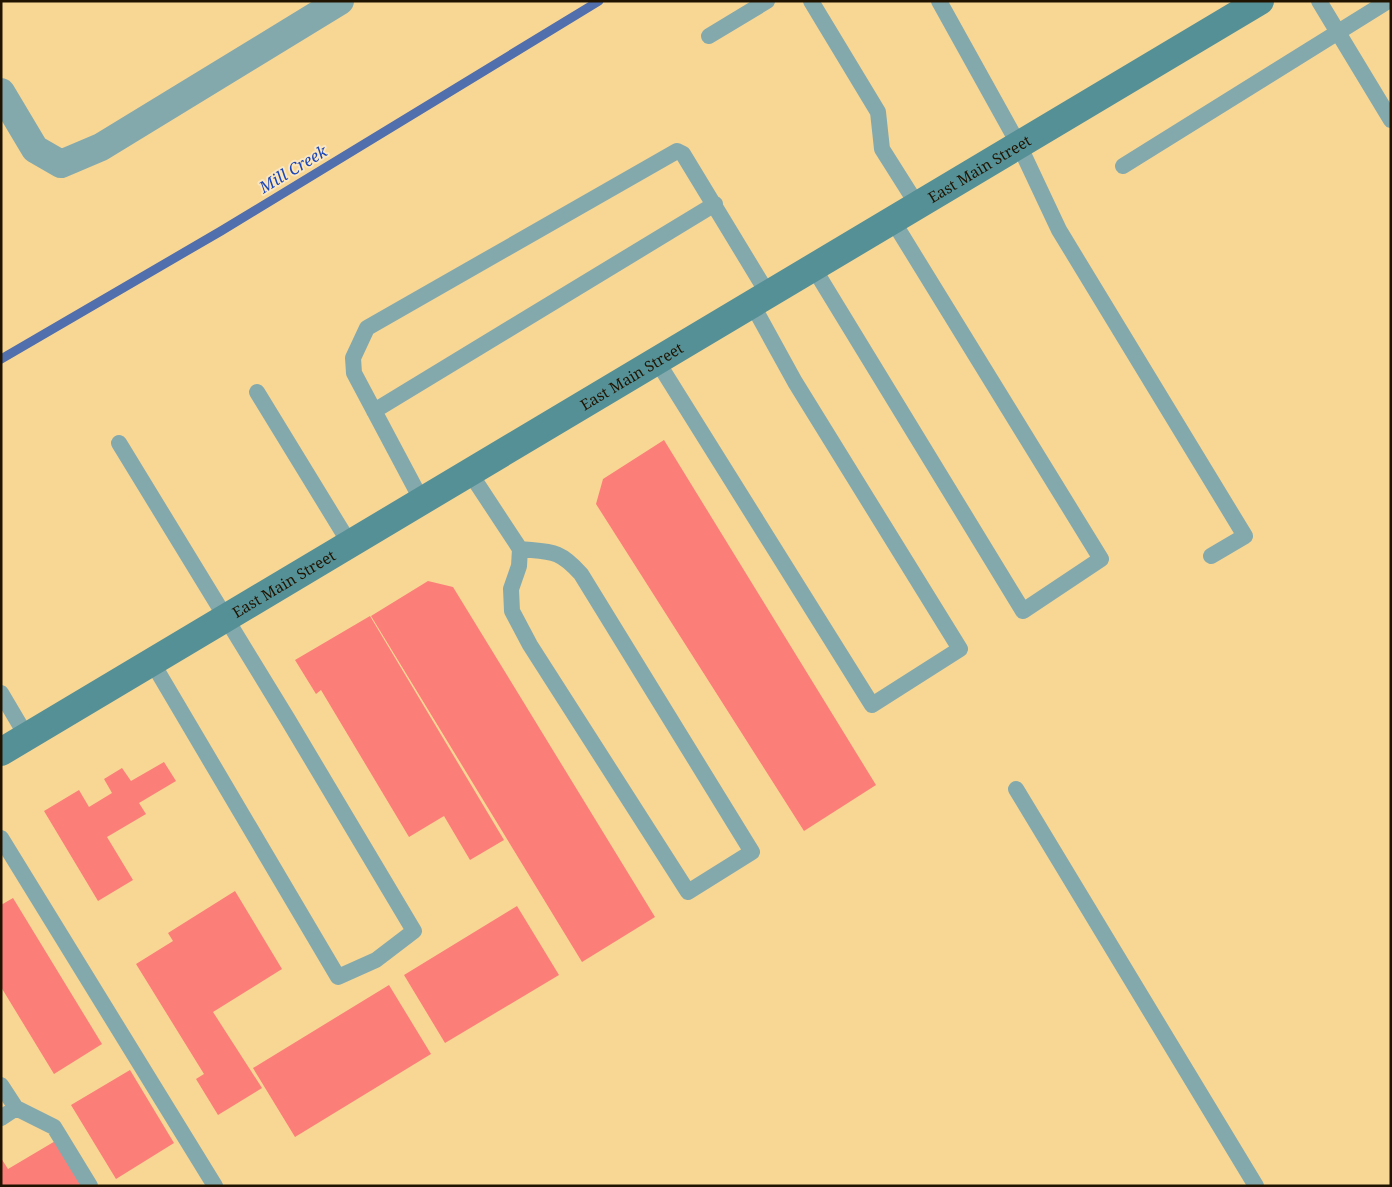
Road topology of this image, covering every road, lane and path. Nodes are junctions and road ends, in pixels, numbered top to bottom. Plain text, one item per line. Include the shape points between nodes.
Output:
1 (340, 1) edge
2 (767, 1) edge
3 (811, 1) edge
4 (939, 1) edge
5 (1260, 1) edge
6 (1319, 1) edge
7 (1388, 1) edge
8 (1338, 34) junction
9 (709, 36) dead end
10 (1, 92) edge
11 (1391, 120) edge
12 (1019, 145) junction
13 (1123, 166) dead end
14 (714, 204) junction
15 (918, 206) junction
16 (893, 221) junction
17 (814, 267) junction
18 (760, 299) junction
19 (657, 361) junction
20 (257, 392) dead end
21 (374, 412) junction
22 (119, 443) dead end
23 (470, 473) junction
24 (422, 501) junction
25 (350, 544) junction
26 (520, 549) junction
27 (1211, 556) dead end
28 (225, 619) junction
29 (152, 662) junction
30 (1, 693) edge
31 (27, 737) junction
32 (1, 752) edge
33 (1016, 789) dead end
34 (1, 838) edge
35 (1, 1084) edge
36 (16, 1108) junction
37 (1, 1118) edge
38 (90, 1186) edge
39 (215, 1186) edge
40 (1256, 1186) edge

1 - 10 street via 101,147 61,164 35,149
2 - 9 lane
3 - 15 lane via 878,112 882,149
4 - 12 lane
5 - 12 street, East Main Street
6 - 8 lane
7 - 8 lane
8 - 11 lane
8 - 13 lane
12 - 15 street, East Main Street
12 - 27 lane via 1059,230 1245,536
14 - 18 lane
14 - 21 lane
14 - 21 lane via 683,154 677,151 367,328 353,358 354,373
15 - 16 street, East Main Street
16 - 17 street, East Main Street
16 - 17 lane via 1101,559 1023,611
17 - 18 street, East Main Street
18 - 19 street, East Main Street
18 - 19 lane via 795,382 960,649 872,705
19 - 23 street, East Main Street
20 - 25 lane
21 - 24 lane
22 - 28 lane
23 - 24 street, East Main Street
23 - 26 lane
24 - 25 street, East Main Street
25 - 28 street, East Main Street
26 - 26 lane via 512,589 512,611 530,645 688,892 752,852 581,574 566,558 553,552
28 - 29 street, East Main Street
28 - 29 lane via 414,931 376,960 338,976
29 - 31 street, East Main Street
30 - 31 lane
31 - 32 street, East Main Street
33 - 40 lane
34 - 39 lane
35 - 36 lane
36 - 37 lane
36 - 38 lane via 54,1127

